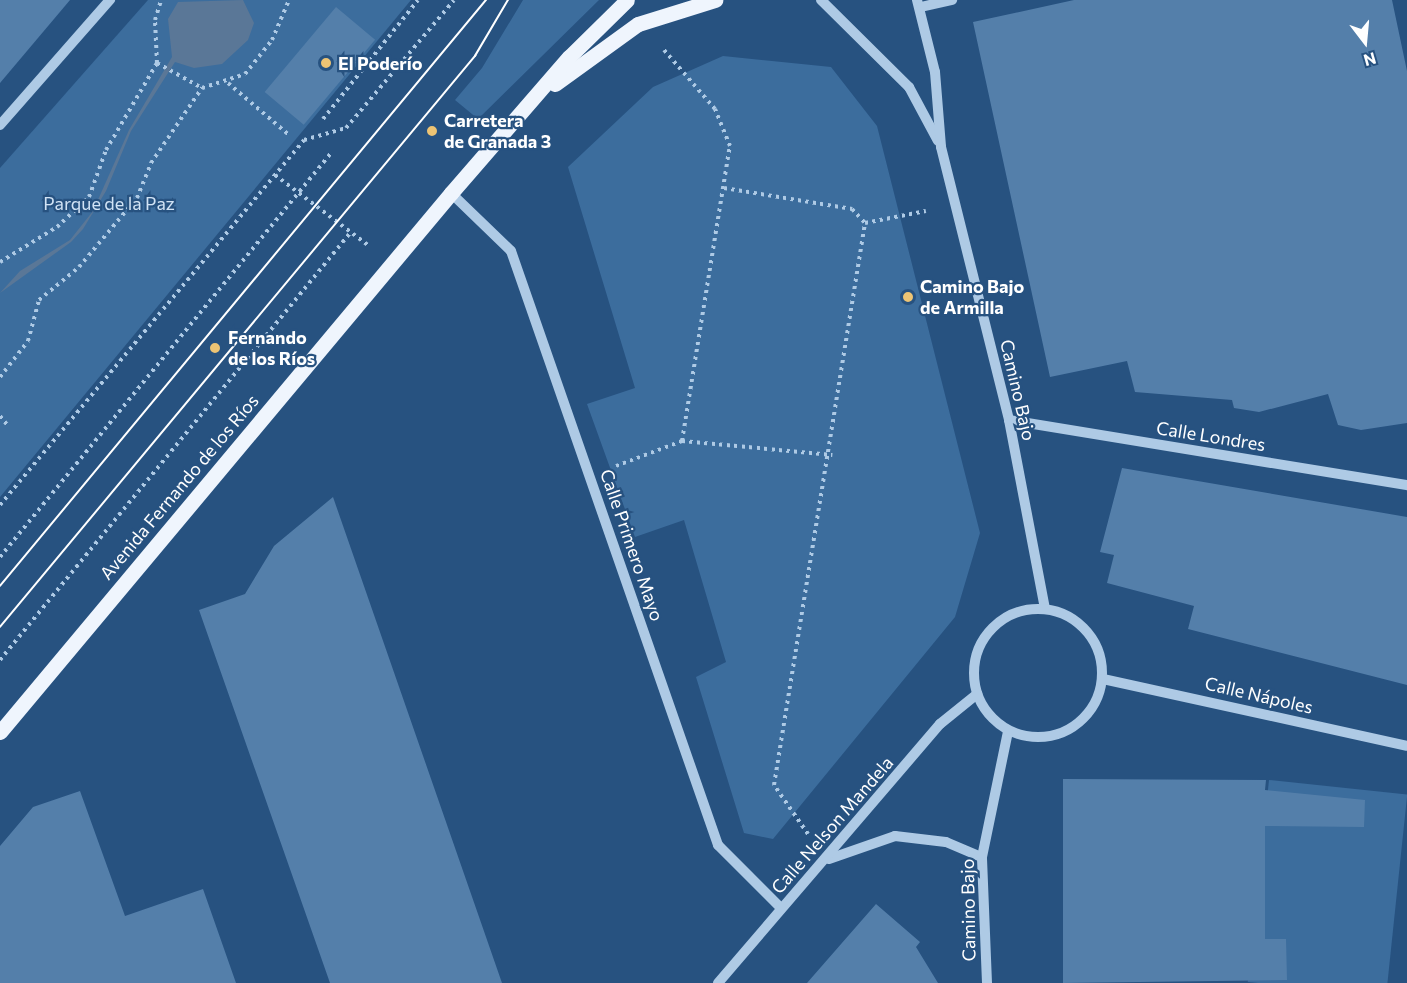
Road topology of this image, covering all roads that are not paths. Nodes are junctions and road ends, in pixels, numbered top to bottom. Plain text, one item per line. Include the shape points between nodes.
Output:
1 (110, 0) edge
2 (627, 0) edge
3 (715, 0) edge
4 (821, 0) edge
5 (952, 0) edge
6 (919, 4) edge
7 (529, 104) junction
8 (0, 125) edge
9 (941, 147) junction
10 (451, 194) junction
11 (1009, 420) junction
12 (1407, 484) edge
13 (1045, 609) junction
14 (1103, 679) junction
15 (977, 694) junction
16 (1008, 731) junction
17 (0, 732) edge
18 (1407, 746) edge
19 (982, 857) junction
20 (826, 861) junction
21 (782, 908) junction
22 (717, 983) edge
23 (987, 983) edge

1 - 8 street
2 - 7 main road, Avenida Fernando de los Ríos
3 - 7 main road, Avenida Fernando de los Ríos via 638,24
4 - 9 street, Camino Bajo via 868,41 909,87
5 - 6 street
6 - 9 street, Camino Bajo via 935,72
7 - 10 main road, Avenida Fernando de los Ríos
9 - 11 street, Camino Bajo
10 - 17 main road, Avenida Fernando de los Ríos
10 - 21 street, Calle Primero Mayo via 511,251 718,845
11 - 12 street, Calle Londres
11 - 13 street, Camino Bajo
13 - 14 street via 1078,622 1092,637
13 - 15 street via 1004,618 987,634 975,659
14 - 16 street via 1090,712 1073,728 1042,738
14 - 18 street, Calle Nápoles
15 - 16 street via 992,719
15 - 20 street, Calle Nelson Mandela via 940,724
16 - 19 street, Camino Bajo
19 - 20 street via 946,842 895,836
19 - 23 street, Camino Bajo
20 - 21 street, Calle Nelson Mandela
21 - 22 street, Calle Nelson Mandela

